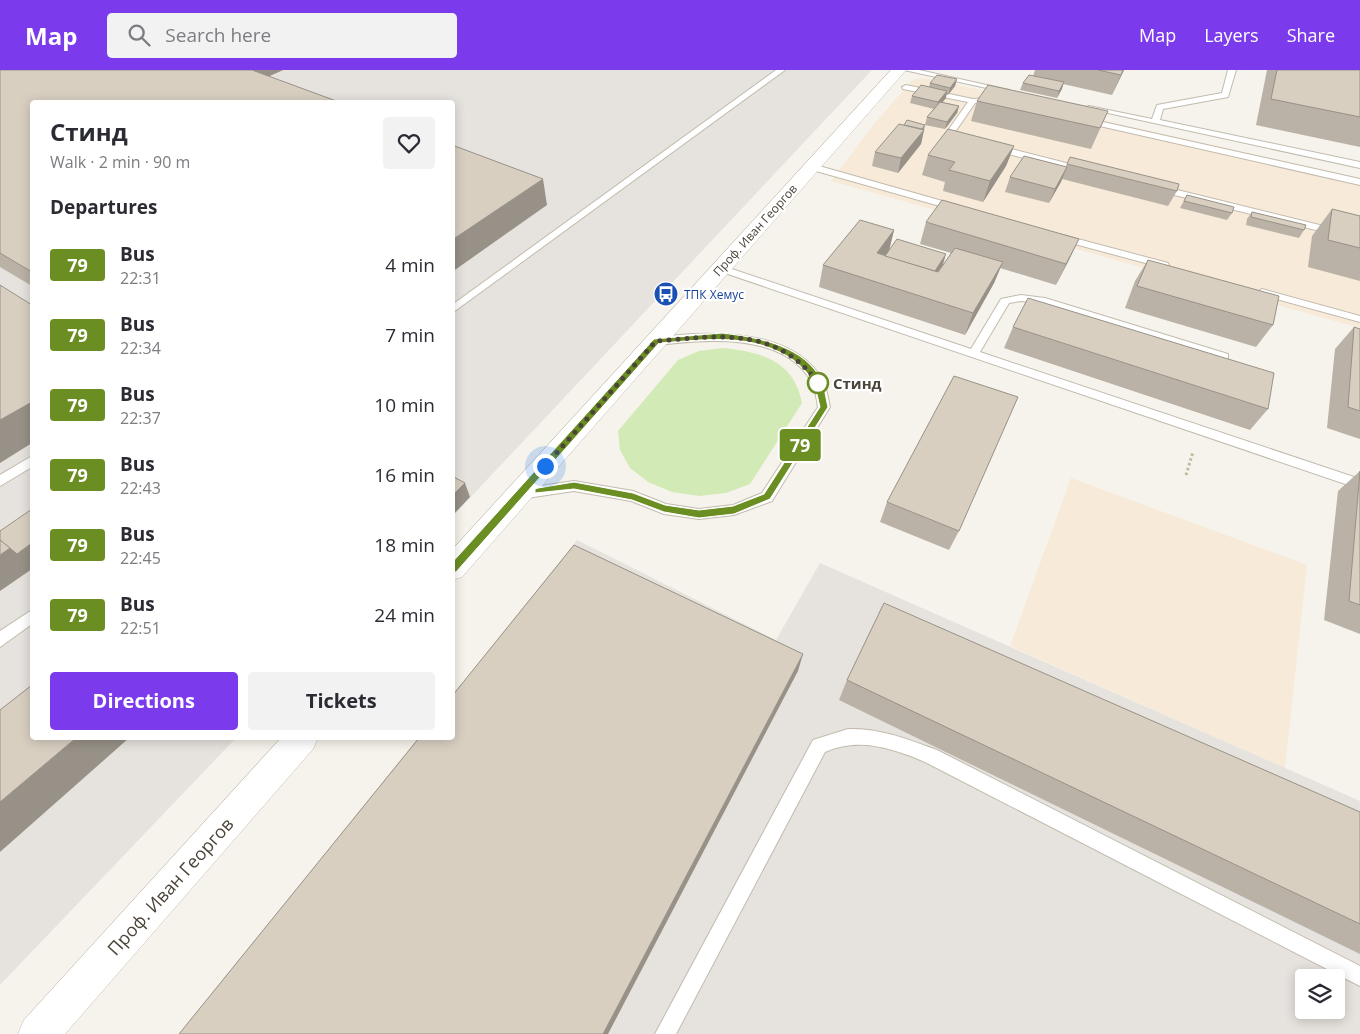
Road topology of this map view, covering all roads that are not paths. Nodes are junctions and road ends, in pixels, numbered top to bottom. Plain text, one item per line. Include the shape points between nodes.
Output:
1 (781, 70) edge
2 (908, 70) edge
3 (1232, 70) edge
4 (902, 78) edge
5 (1012, 92) edge
6 (973, 101) junction
7 (1001, 101) edge
8 (1079, 106) edge
9 (1079, 118) edge
10 (1155, 122) junction
11 (967, 141) edge
12 (986, 146) edge
13 (1360, 165) edge
14 (812, 167) junction
15 (1091, 172) edge
16 (1360, 182) edge
17 (1149, 186) edge
18 (967, 211) edge
19 (1054, 235) edge
20 (1360, 238) edge
21 (720, 268) junction
22 (1178, 269) edge
23 (1255, 290) edge
24 (455, 308) edge
25 (1360, 319) edge
26 (656, 341) junction
27 (974, 353) junction
28 (1224, 357) edge
29 (30, 462) edge
30 (0, 481) edge
31 (1360, 484) edge
32 (520, 494) junction
33 (455, 566) edge
34 (30, 618) edge
35 (0, 640) edge
36 (300, 740) edge
37 (1360, 976) edge
38 (38, 1034) edge
39 (665, 1034) edge

1 - 24 lane
2 - 5 lane
3 - 10 lane via 1225,95 1160,107
4 - 6 lane
4 - 14 street, Проф. Иван Георгов
6 - 7 lane
6 - 11 lane via 948,136
8 - 10 lane
9 - 16 lane
10 - 13 lane
12 - 15 lane
14 - 18 lane
14 - 21 street, Проф. Иван Георгов
17 - 20 lane
19 - 22 lane
21 - 26 street, Проф. Иван Георгов
21 - 27 lane
23 - 25 lane
26 - 32 street, Проф. Иван Георгов
26 - 32 lane via 722,336 752,339 780,348 803,363 818,383 824,407 767,497 734,510 699,514 664,509 633,496 574,486
27 - 28 lane via 1005,301 1021,298 1041,300
27 - 31 lane
29 - 30 lane
32 - 33 street, Проф. Иван Георгов
34 - 35 lane
36 - 38 street, Проф. Иван Георгов
37 - 39 lane via 931,756 892,740 859,735 834,738 819,746

